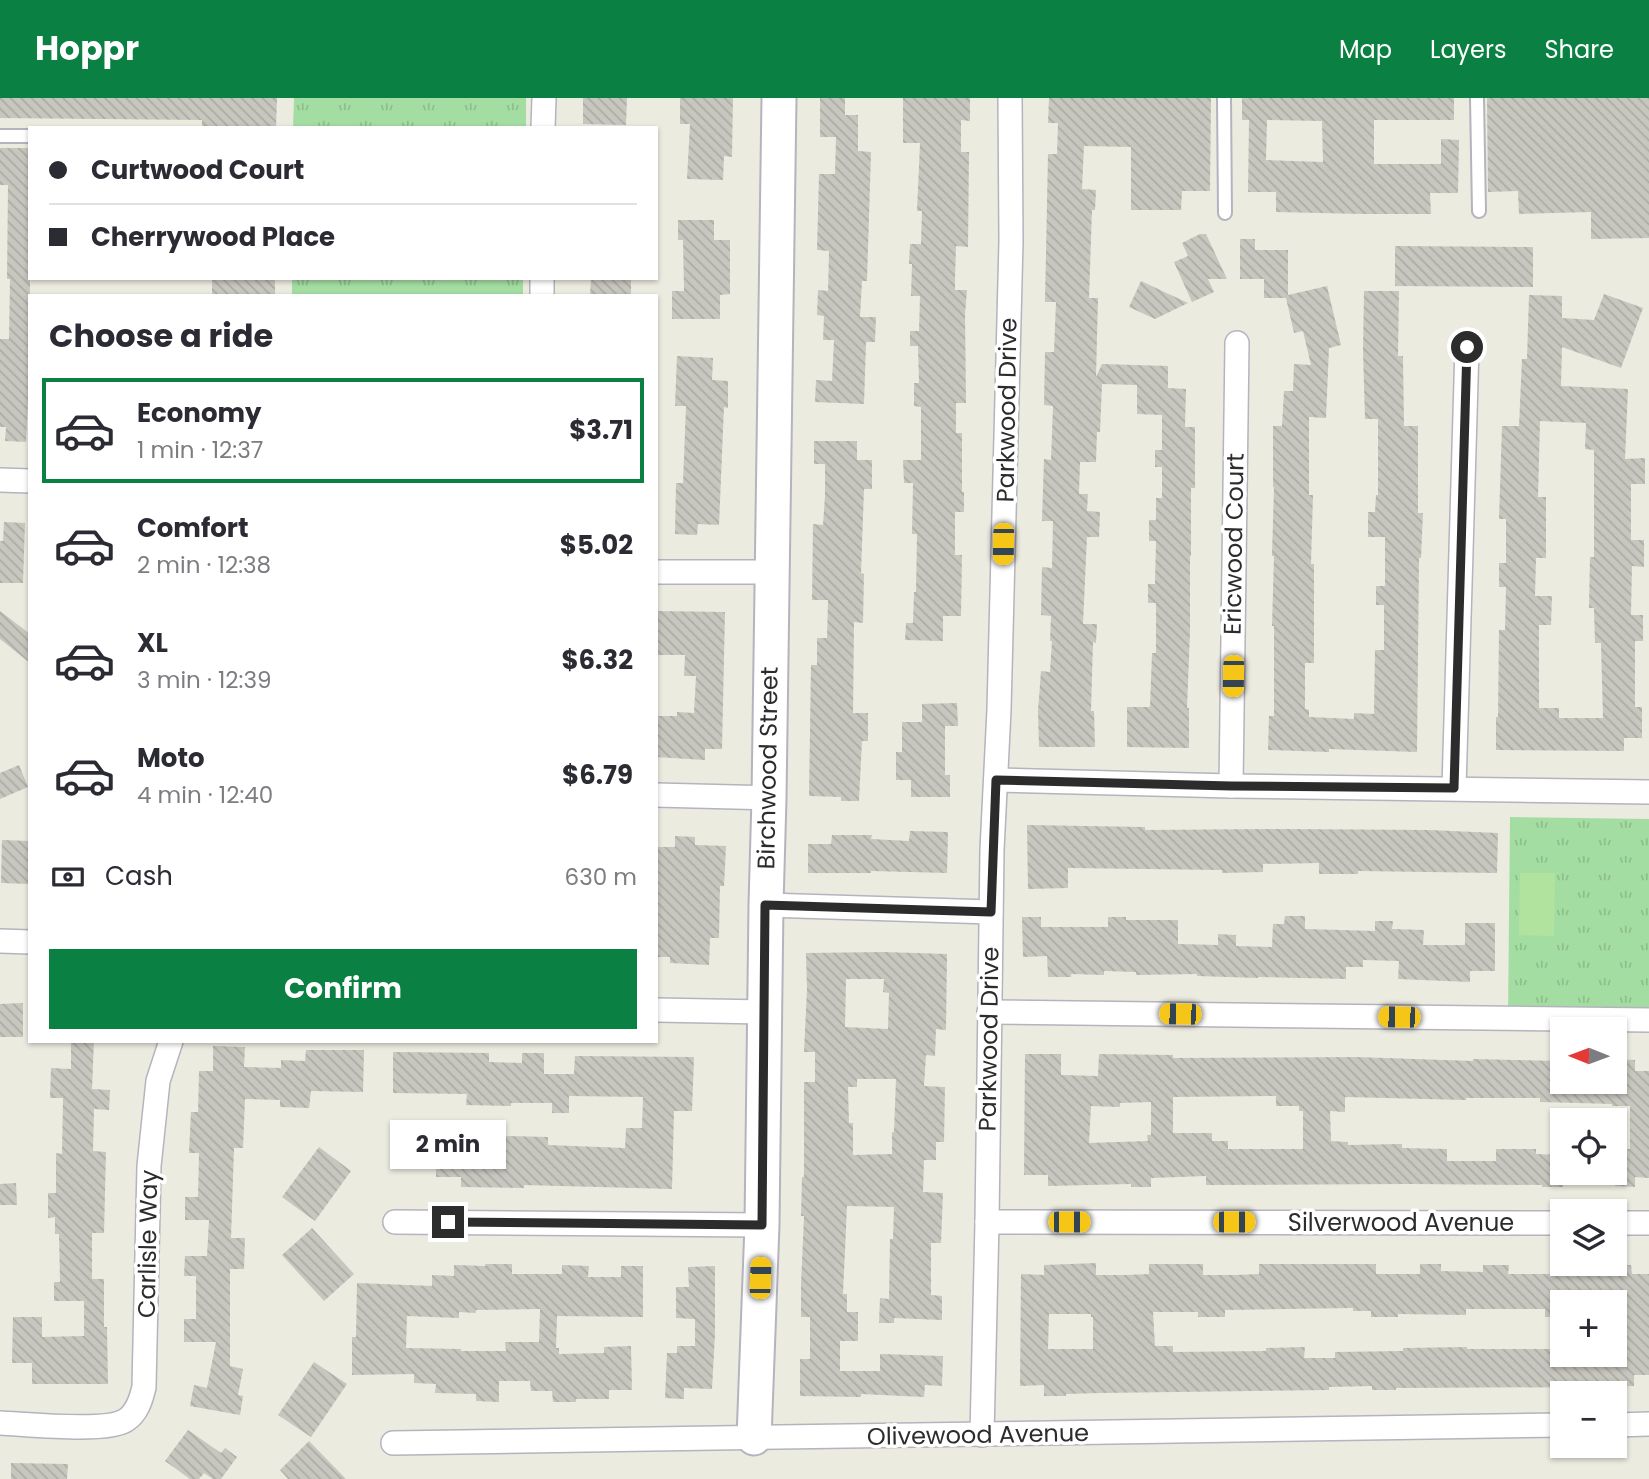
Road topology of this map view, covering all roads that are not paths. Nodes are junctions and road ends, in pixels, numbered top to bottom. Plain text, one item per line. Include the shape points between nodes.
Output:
1 (544, 98) edge
2 (779, 98) edge
3 (1010, 98) edge
4 (1224, 98) edge
5 (1477, 98) edge
6 (543, 126) edge
7 (0, 136) edge
8 (28, 136) edge
9 (1479, 211) dead end
10 (1225, 213) dead end
11 (1237, 343) dead end
12 (1467, 347) dead end
13 (0, 480) edge
14 (28, 481) edge
15 (658, 572) edge
16 (771, 572) junction
17 (996, 780) junction
18 (1231, 786) junction
19 (1454, 788) junction
20 (1649, 792) edge
21 (658, 795) edge
22 (769, 797) junction
23 (765, 905) junction
24 (991, 912) junction
25 (0, 941) edge
26 (28, 943) edge
27 (658, 1010) edge
28 (764, 1012) junction
29 (989, 1012) junction
30 (1649, 1020) edge
31 (170, 1043) edge
32 (396, 1222) dead end
33 (987, 1222) junction
34 (1550, 1223) edge
35 (1627, 1223) edge
36 (1649, 1223) edge
37 (762, 1225) junction
38 (0, 1423) edge
39 (1649, 1424) edge
40 (1627, 1425) edge
41 (1550, 1426) edge
42 (982, 1435) junction
43 (754, 1438) junction
44 (393, 1443) dead end

1 - 6 street
2 - 16 street, Birchwood Street
3 - 17 street, Parkwood Drive via 1011,240
4 - 10 lane
5 - 9 lane
7 - 8 lane
11 - 18 street, Ericwood Court
12 - 19 street
13 - 14 street
15 - 16 street
16 - 22 street, Birchwood Street
17 - 18 street
17 - 24 street, Parkwood Drive
18 - 19 street
19 - 20 street
21 - 22 street
22 - 23 street, Birchwood Street
23 - 24 street
23 - 28 street, Birchwood Street
24 - 29 street, Parkwood Drive
25 - 26 street
27 - 28 street
28 - 37 street, Birchwood Street
29 - 30 street
29 - 33 street, Parkwood Drive
31 - 38 street, Carlisle Way via 158,1081 149,1166 142,1398 120,1424
32 - 37 street
33 - 34 street, Silverwood Avenue
33 - 42 street, Parkwood Drive
35 - 36 street
37 - 43 street, Birchwood Street
39 - 40 street
41 - 42 street, Olivewood Avenue
42 - 43 street, Olivewood Avenue
43 - 44 street, Olivewood Avenue

